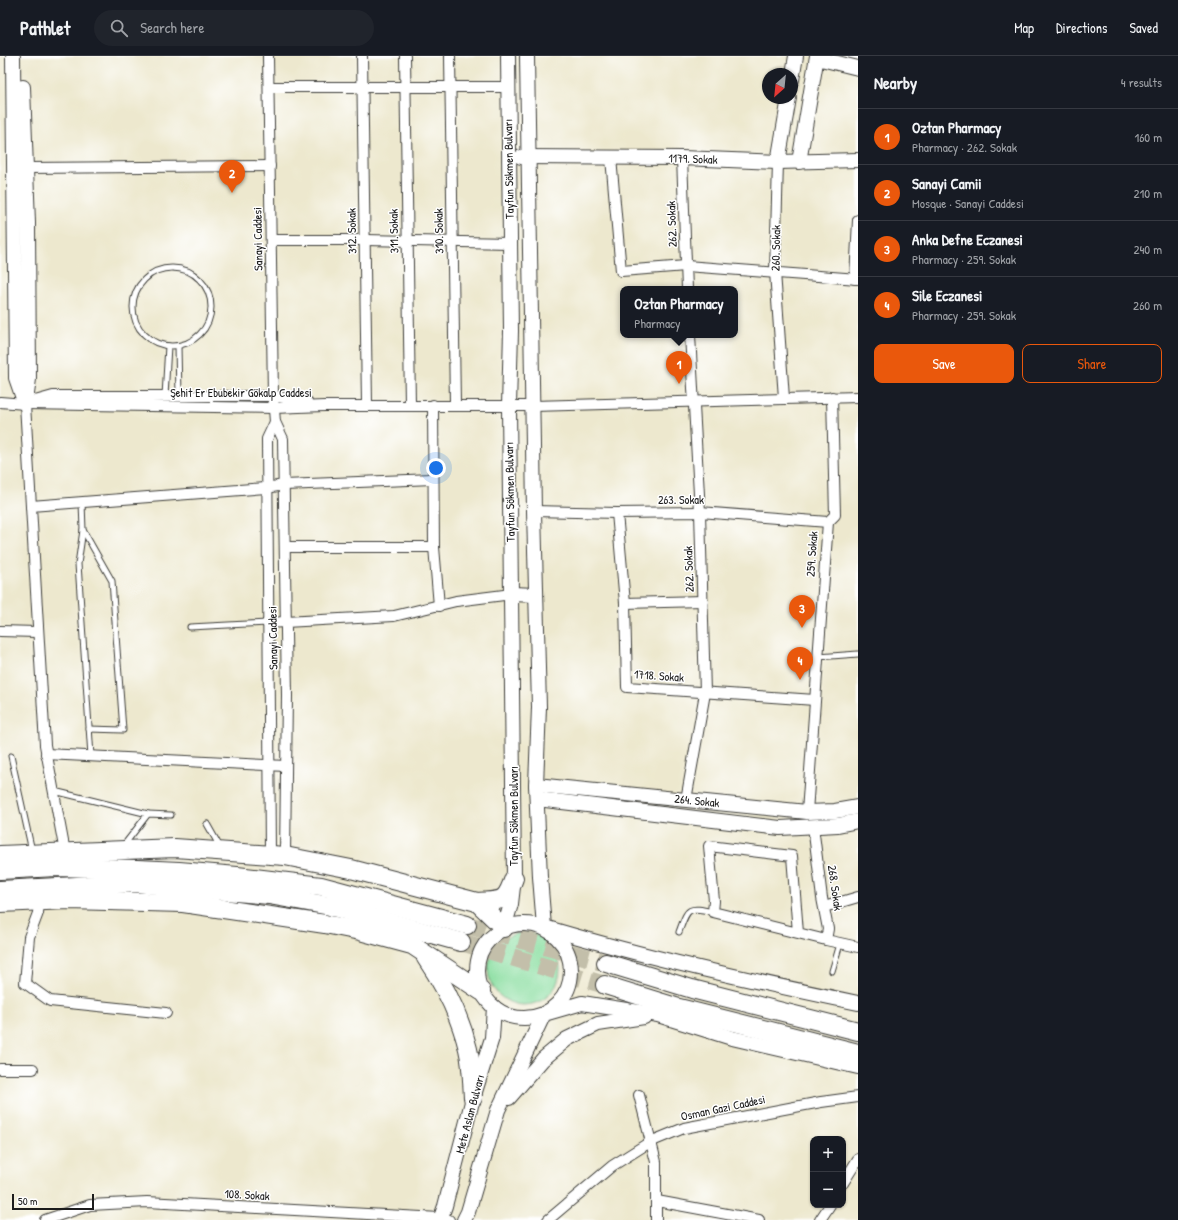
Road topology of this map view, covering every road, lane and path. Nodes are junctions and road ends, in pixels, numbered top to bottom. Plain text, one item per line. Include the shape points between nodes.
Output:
1 (13, 56) edge
2 (22, 56) edge
3 (268, 56) edge
4 (362, 56) edge
5 (405, 56) edge
6 (450, 56) edge
7 (508, 56) edge
8 (527, 56) edge
9 (796, 56) edge
10 (817, 57) edge
11 (794, 68) edge
12 (858, 68) edge
13 (270, 87) junction
14 (363, 87) junction
15 (405, 87) junction
16 (450, 87) junction
17 (509, 87) junction
18 (788, 104) edge
19 (509, 157) junction
20 (529, 158) junction
21 (611, 158) junction
22 (682, 158) junction
23 (858, 160) edge
24 (778, 162) junction
25 (799, 162) junction
26 (270, 166) junction
27 (26, 168) junction
28 (858, 220) edge
29 (271, 240) junction
30 (365, 240) junction
31 (408, 240) junction
32 (452, 242) junction
33 (510, 243) junction
34 (530, 244) junction
35 (686, 266) junction
36 (775, 272) junction
37 (856, 279) edge
38 (687, 286) edge
39 (690, 338) edge
40 (168, 346) junction
41 (178, 346) junction
42 (165, 396) junction
43 (179, 396) junction
44 (273, 396) junction
45 (832, 397) junction
46 (858, 397) edge
47 (784, 398) junction
48 (694, 400) junction
49 (0, 402) edge
50 (25, 404) junction
51 (367, 405) junction
52 (410, 405) junction
53 (433, 405) junction
54 (455, 405) junction
55 (324, 406) junction
56 (509, 406) junction
57 (533, 406) junction
58 (274, 408) junction
59 (275, 422) junction
60 (433, 479) junction
61 (284, 485) junction
62 (266, 488) junction
63 (82, 502) junction
64 (31, 506) junction
65 (534, 511) junction
66 (700, 512) junction
67 (617, 513) junction
68 (828, 522) junction
69 (83, 530) junction
70 (285, 547) junction
71 (434, 547) junction
72 (512, 594) junction
73 (536, 595) junction
74 (703, 601) junction
75 (625, 603) junction
76 (438, 606) junction
77 (267, 623) junction
78 (286, 623) junction
79 (190, 627) dead end
80 (0, 631) edge
81 (37, 632) junction
82 (858, 654) edge
83 (818, 657) junction
84 (705, 693) junction
85 (815, 700) junction
86 (89, 729) junction
87 (46, 754) junction
88 (11, 756) dead end
89 (91, 756) junction
90 (269, 765) junction
91 (286, 766) junction
92 (536, 785) junction
93 (53, 791) junction
94 (537, 799) junction
95 (686, 800) junction
96 (858, 807) edge
97 (808, 812) junction
98 (148, 814) junction
99 (172, 816) dead end
100 (858, 821) edge
101 (207, 824) dead end
102 (813, 826) junction
103 (120, 850) junction
104 (66, 852) junction
105 (222, 852) junction
106 (33, 854) junction
107 (0, 855) edge
108 (278, 856) junction
109 (0, 870) edge
110 (514, 878) junction
111 (0, 890) edge
112 (858, 897) edge
113 (39, 902) junction
114 (477, 902) junction
115 (0, 903) edge
116 (824, 907) junction
117 (713, 912) junction
118 (467, 925) tunnel mouth
119 (544, 927) junction
120 (504, 928) junction
121 (679, 932) dead end
122 (798, 933) junction
123 (826, 940) junction
124 (461, 942) tunnel mouth
125 (840, 944) junction
126 (412, 945) junction
127 (858, 947) edge
128 (606, 963) tunnel mouth
129 (832, 971) dead end
130 (605, 985) tunnel mouth
131 (481, 991) junction
132 (858, 1003) edge
133 (494, 1007) junction
134 (166, 1013) dead end
135 (544, 1014) junction
136 (658, 1015) junction
137 (858, 1030) edge
138 (858, 1053) edge
139 (858, 1067) edge
140 (0, 1069) edge
141 (33, 1069) dead end
142 (639, 1095) dead end
143 (858, 1097) edge
144 (473, 1098) junction
145 (498, 1110) junction
146 (650, 1142) junction
147 (858, 1159) edge
148 (846, 1178) edge
149 (657, 1200) junction
150 (828, 1208) edge
151 (378, 1217) edge
152 (443, 1219) edge
153 (47, 1220) edge
154 (464, 1220) edge
155 (548, 1220) edge
156 (656, 1220) edge
157 (758, 1220) edge
158 (820, 1220) edge

1 - 50 main road via 16,378
2 - 27 main road
3 - 13 street, Sanayi Caddesi
4 - 14 street, 312. Sokak
5 - 15 street, 311. Sokak
6 - 16 street, 310. Sokak
7 - 17 main road, Tayfun Sökmen Bulvarı
8 - 20 main road, Tayfun Sökmen Bulvarı
9 - 11 main road
10 - 12 main road
10 - 25 main road
13 - 14 street
13 - 26 street, Sanayi Caddesi
14 - 15 street
14 - 30 street, 312. Sokak
15 - 16 street
15 - 31 street, 311. Sokak
16 - 17 street
16 - 32 street, 310. Sokak
17 - 19 main road, Tayfun Sökmen Bulvarı
18 - 24 main road, 260. Sokak
19 - 20 main road, 1179. Sokak
19 - 33 main road, Tayfun Sökmen Bulvarı
20 - 21 main road, 1179. Sokak
20 - 34 main road, Tayfun Sökmen Bulvarı
21 - 22 main road, 1179. Sokak
21 - 35 street via 621,271
22 - 24 main road, 1179. Sokak
22 - 35 street, 262. Sokak
23 - 25 main road, 1179. Sokak
24 - 25 main road, 1179. Sokak
24 - 36 street, 260. Sokak
26 - 27 street
26 - 29 street, Sanayi Caddesi
27 - 50 main road via 29,379
28 - 37 street
29 - 30 street
29 - 44 street, Sanayi Caddesi
30 - 31 street
30 - 51 street, 312. Sokak
31 - 32 street
31 - 52 street, 311. Sokak
32 - 33 street
32 - 54 street, 310. Sokak
33 - 34 main road
33 - 56 main road, Tayfun Sökmen Bulvarı
34 - 57 main road, Tayfun Sökmen Bulvarı
35 - 36 street
35 - 38 street, 262. Sokak
36 - 37 street
36 - 47 street, 260. Sokak
39 - 48 street, 262. Sokak
40 - 41 lane
40 - 41 lane via 144,336 136,325 132,313 132,300 137,287 145,277 156,270 169,267 182,268 204,283 210,294 212,307 203,332 193,340
40 - 42 lane
41 - 43 lane
42 - 43 street, Şehit Er Ebubekir Gökalp Caddesi
42 - 50 street, Şehit Er Ebubekir Gökalp Caddesi via 53,396
43 - 44 street, Şehit Er Ebubekir Gökalp Caddesi
44 - 55 street, Şehit Er Ebubekir Gökalp Caddesi
44 - 58 street, Sanayi Caddesi
45 - 46 street
45 - 47 street
45 - 68 street, 259. Sokak via 834,515
47 - 48 street
48 - 57 street
48 - 66 street, 262. Sokak
49 - 50 street, Şehit Er Ebubekir Gökalp Caddesi
50 - 58 street, Şehit Er Ebubekir Gökalp Caddesi
50 - 64 street
51 - 52 street
51 - 55 street
52 - 53 street
53 - 54 street
53 - 60 street
54 - 56 street
55 - 58 street, Şehit Er Ebubekir Gökalp Caddesi
56 - 57 street
56 - 72 main road, Tayfun Sökmen Bulvarı
57 - 65 main road, Tayfun Sökmen Bulvarı
58 - 59 street, Sanayi Caddesi
59 - 61 street, Sanayi Caddesi via 283,439
59 - 62 street, Sanayi Caddesi via 266,439
60 - 61 street
60 - 71 street
61 - 62 street
61 - 70 street, Sanayi Caddesi
62 - 63 street
62 - 77 street, Sanayi Caddesi
63 - 64 street
63 - 69 lane
64 - 81 street
65 - 67 street, 263. Sokak
65 - 73 main road, Tayfun Sökmen Bulvarı
66 - 67 street, 263. Sokak
66 - 68 street, 263. Sokak
66 - 74 street, 262. Sokak
67 - 75 street, 1718. Sokak
68 - 83 street, 259. Sokak
69 - 86 lane via 78,564
69 - 86 lane via 112,581 123,730
70 - 71 street
70 - 78 street, Sanayi Caddesi
71 - 76 street
72 - 73 main road
72 - 76 street
72 - 110 main road, Tayfun Sökmen Bulvarı
73 - 92 main road, Tayfun Sökmen Bulvarı via 539,706
74 - 75 street
74 - 84 street, 262. Sokak
75 - 84 street, 1718. Sokak via 627,687
76 - 78 street via 394,616
77 - 78 street
77 - 79 lane
77 - 90 street, Sanayi Caddesi
78 - 91 street, Sanayi Caddesi
80 - 81 street
81 - 87 street
82 - 83 lane
83 - 85 street, 259. Sokak
84 - 85 street, 1718. Sokak
84 - 95 street, 262. Sokak
85 - 97 street, 259. Sokak
86 - 89 lane
87 - 89 street
87 - 93 street
88 - 106 lane
89 - 90 street
90 - 91 street
90 - 108 street, Sanayi Caddesi
91 - 108 street, Sanayi Caddesi
92 - 94 main road, Tayfun Sökmen Bulvarı
92 - 95 main road, 264. Sokak
93 - 98 lane
93 - 104 street
94 - 102 main road, 264. Sokak via 780,828
94 - 119 main road, Tayfun Sökmen Bulvarı
95 - 97 main road, 264. Sokak
96 - 97 main road, 264. Sokak
97 - 102 main road
98 - 99 lane
98 - 103 lane
100 - 102 main road, 264. Sokak
101 - 105 lane
102 - 116 street, 268. Sokak
103 - 104 highway
103 - 105 highway via 175,848
104 - 106 highway
105 - 108 highway
106 - 107 highway
108 - 114 highway via 350,869
109 - 118 highway via 56,867 137,869 237,876 321,886
110 - 114 highway via 503,898
110 - 120 main road, Tayfun Sökmen Bulvarı via 511,904
111 - 124 highway via 135,883 269,895 330,906
112 - 116 street
113 - 115 highway
113 - 126 highway via 69,900 183,903 325,924
113 - 134 street via 38,913 29,937 25,983 50,1000
114 - 120 highway
116 - 123 street, 268. Sokak via 828,929
117 - 121 lane via 697,908 691,910 686,914
117 - 122 street
117 - 122 street via 708,846 792,856
119 - 120 main road via 530,923
119 - 132 main road via 600,944
119 - 135 main road via 557,936 566,948 571,963 571,978 566,993 557,1005
120 - 131 main road via 494,934 480,954 477,966
122 - 123 street
123 - 125 street
125 - 127 street
125 - 129 lane
126 - 131 highway
126 - 144 highway via 425,957 437,974 461,1025 468,1051
128 - 137 highway via 692,989
130 - 138 highway via 679,1008
131 - 133 main road
133 - 135 main road via 513,1017 534,1017
133 - 144 main road, Mete Aslan Bulvarı via 492,1038
135 - 136 main road via 582,1003
135 - 145 main road, Mete Aslan Bulvarı
136 - 139 main road via 732,1038
136 - 145 main road via 598,1024 567,1039 544,1059
140 - 141 street
142 - 146 street
143 - 146 street, Osman Gazi Caddesi via 684,1128
144 - 152 main road, Mete Aslan Bulvarı
145 - 154 main road, Mete Aslan Bulvarı
146 - 149 street via 656,1162
146 - 155 street, Osman Gazi Caddesi via 612,1166
147 - 148 street
149 - 156 street
149 - 157 street
150 - 158 street
151 - 152 street, 108. Sokak
151 - 153 street, 108. Sokak via 147,1202 90,1205

